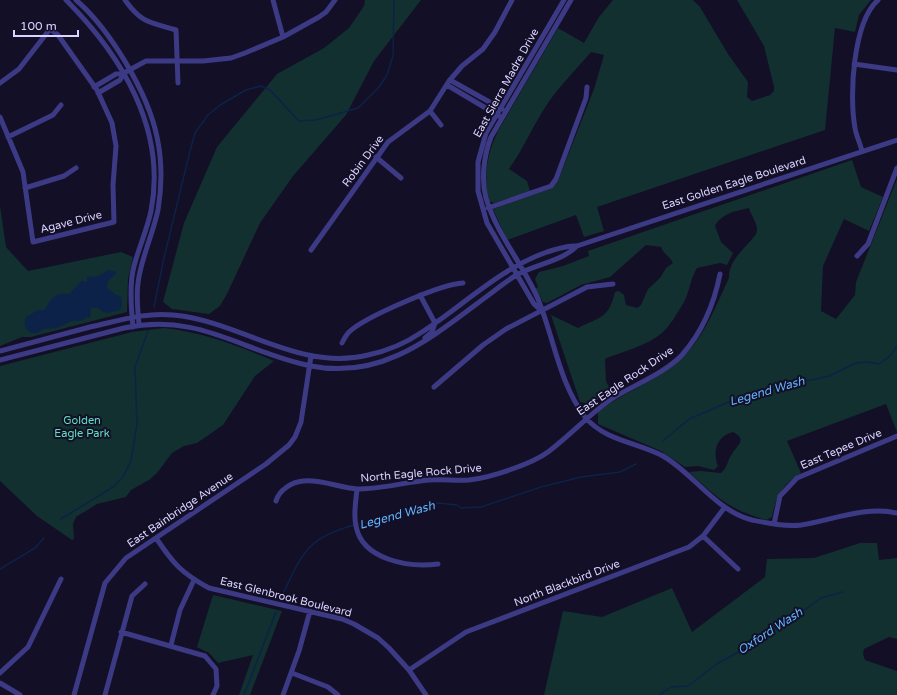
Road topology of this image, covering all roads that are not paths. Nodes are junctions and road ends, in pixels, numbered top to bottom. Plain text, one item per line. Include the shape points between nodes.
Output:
1 (66, 0) edge
2 (76, 0) edge
3 (125, 0) edge
4 (273, 0) edge
5 (335, 0) edge
6 (512, 0) edge
7 (564, 0) edge
8 (571, 0) edge
9 (878, 0) edge
10 (283, 37) junction
11 (178, 61) junction
12 (854, 64) junction
13 (897, 70) edge
14 (127, 72) junction
15 (450, 80) junction
16 (0, 83) edge
17 (178, 83) dead end
18 (447, 85) junction
19 (94, 87) junction
20 (587, 87) dead end
21 (98, 93) junction
22 (61, 105) dead end
23 (500, 108) junction
24 (430, 111) junction
25 (506, 112) junction
26 (497, 115) junction
27 (0, 117) edge
28 (503, 118) junction
29 (441, 125) dead end
30 (8, 137) junction
31 (897, 140) edge
32 (897, 144) edge
33 (862, 151) junction
34 (376, 158) junction
35 (76, 168) dead end
36 (897, 168) edge
37 (401, 178) dead end
38 (26, 188) junction
39 (490, 207) junction
40 (483, 210) junction
41 (577, 246) junction
42 (311, 250) dead end
43 (857, 256) dead end
44 (519, 264) junction
45 (513, 267) junction
46 (523, 272) junction
47 (517, 274) junction
48 (720, 274) dead end
49 (463, 283) dead end
50 (613, 284) dead end
51 (420, 296) junction
52 (541, 310) junction
53 (135, 317) junction
54 (435, 322) junction
55 (139, 325) junction
56 (133, 327) junction
57 (342, 343) dead end
58 (0, 350) edge
59 (410, 351) junction
60 (311, 356) junction
61 (0, 360) edge
62 (310, 365) junction
63 (434, 387) dead end
64 (586, 418) junction
65 (897, 436) edge
66 (547, 453) joint
67 (357, 489) junction
68 (276, 501) dead end
69 (725, 507) junction
70 (897, 513) edge
71 (774, 524) junction
72 (703, 536) junction
73 (156, 538) junction
74 (438, 564) dead end
75 (739, 568) dead end
76 (61, 579) dead end
77 (194, 580) junction
78 (145, 584) dead end
79 (310, 611) junction
80 (121, 632) junction
81 (171, 645) junction
82 (409, 670) junction
83 (0, 673) edge
84 (292, 673) junction
85 (0, 682) edge
86 (20, 695) edge
87 (74, 695) edge
88 (105, 695) edge
89 (213, 695) edge
90 (283, 695) edge
91 (338, 695) edge
92 (426, 695) edge

1 - 14 street via 86,20
2 - 14 street via 100,25
3 - 11 street via 145,21 176,30
4 - 10 street
5 - 10 street via 319,17
6 - 15 street, Robin Drive via 483,49
7 - 23 street, East Sierra Madre Drive
8 - 25 street, East Sierra Madre Drive
9 - 12 street via 871,6 863,23
10 - 11 street via 231,58
11 - 14 street via 146,61
11 - 17 street
12 - 13 street
12 - 33 street via 853,116
14 - 19 street via 116,74
14 - 21 street via 120,80
14 - 53 street via 144,98 154,123 161,171 156,220 138,282
15 - 18 street, Robin Drive
15 - 23 street
16 - 19 street via 18,69 50,29 63,42
18 - 24 street, Robin Drive
18 - 26 street
19 - 21 street
20 - 39 street via 586,98 556,179 551,186
21 - 38 street, Agave Drive via 115,131 114,222 33,242
22 - 30 street via 53,115
23 - 25 street
23 - 26 street, East Sierra Madre Drive
24 - 29 street
24 - 34 street, Robin Drive via 388,142
25 - 28 street, East Sierra Madre Drive
26 - 28 street
26 - 40 street, East Sierra Madre Drive via 486,133 478,162 478,191
27 - 30 street
28 - 39 street, East Sierra Madre Drive via 488,146 485,161 484,181
30 - 38 street via 23,172
31 - 32 street
31 - 33 street, East Golden Eagle Boulevard
33 - 41 street, East Golden Eagle Boulevard
34 - 37 street
34 - 42 street, Robin Drive
35 - 38 street via 64,176
36 - 43 street via 868,244
39 - 40 street
39 - 44 street, East Sierra Madre Drive
40 - 45 street, East Sierra Madre Drive via 487,223
41 - 44 street, East Golden Eagle Boulevard via 568,246
41 - 46 street, East Golden Eagle Boulevard via 570,253
44 - 45 street, East Golden Eagle Boulevard
44 - 46 street, East Sierra Madre Drive
45 - 47 street, East Sierra Madre Drive
45 - 54 street, East Golden Eagle Boulevard
46 - 47 street, East Golden Eagle Boulevard
46 - 52 street, East Sierra Madre Drive
47 - 52 street, East Sierra Madre Drive via 534,304
47 - 59 street, East Golden Eagle Boulevard
48 - 64 street, East Eagle Rock Drive via 716,296 704,324 681,356
49 - 51 street via 448,284
50 - 52 street via 587,288
51 - 54 street
51 - 57 street via 358,326 348,333
52 - 63 street via 483,345
52 - 64 street, East Sierra Madre Drive via 572,396
53 - 55 street
53 - 56 street
53 - 58 street, East Golden Eagle Boulevard
53 - 60 street, East Golden Eagle Boulevard via 172,315 200,319
54 - 59 street via 432,332
54 - 60 street, East Golden Eagle Boulevard via 410,340 382,352 342,359
55 - 56 street, East Golden Eagle Boulevard
55 - 62 street, East Golden Eagle Boulevard via 166,324 199,329 288,360
56 - 61 street, East Golden Eagle Boulevard
59 - 62 street, East Golden Eagle Boulevard via 384,361 353,368
60 - 62 street, East Bainbridge Avenue
62 - 73 street, East Bainbridge Avenue via 301,422 289,445 266,464
64 - 66 street, East Eagle Rock Drive
64 - 69 street, East Sierra Madre Drive via 610,437 661,456 679,467
65 - 71 street, East Tepee Drive via 797,478 780,496
66 - 67 street, North Eagle Rock Drive via 487,478 430,480
67 - 68 street, North Eagle Rock Drive via 304,481 287,487
67 - 74 street via 356,526 361,542 379,556 423,566
69 - 71 street, East Sierra Madre Drive via 751,520
69 - 72 street, North Blackbird Drive
70 - 71 street, East Sierra Madre Drive via 872,511 849,514 799,526
72 - 75 street
72 - 82 street, North Blackbird Drive via 689,547 466,632
73 - 77 street, East Glenbrook Boulevard via 175,565
73 - 87 street, East Bainbridge Avenue via 126,558 105,584
76 - 83 street via 28,647
77 - 79 street, East Glenbrook Boulevard via 217,591
77 - 81 street via 180,610
78 - 80 street via 132,596
79 - 82 street, East Glenbrook Boulevard via 342,619 364,629 389,648
79 - 84 street
80 - 81 street
80 - 88 street
81 - 89 street via 205,656 216,670 217,686
82 - 92 street, East Glenbrook Boulevard
84 - 90 street
84 - 91 street via 328,687
85 - 86 street

